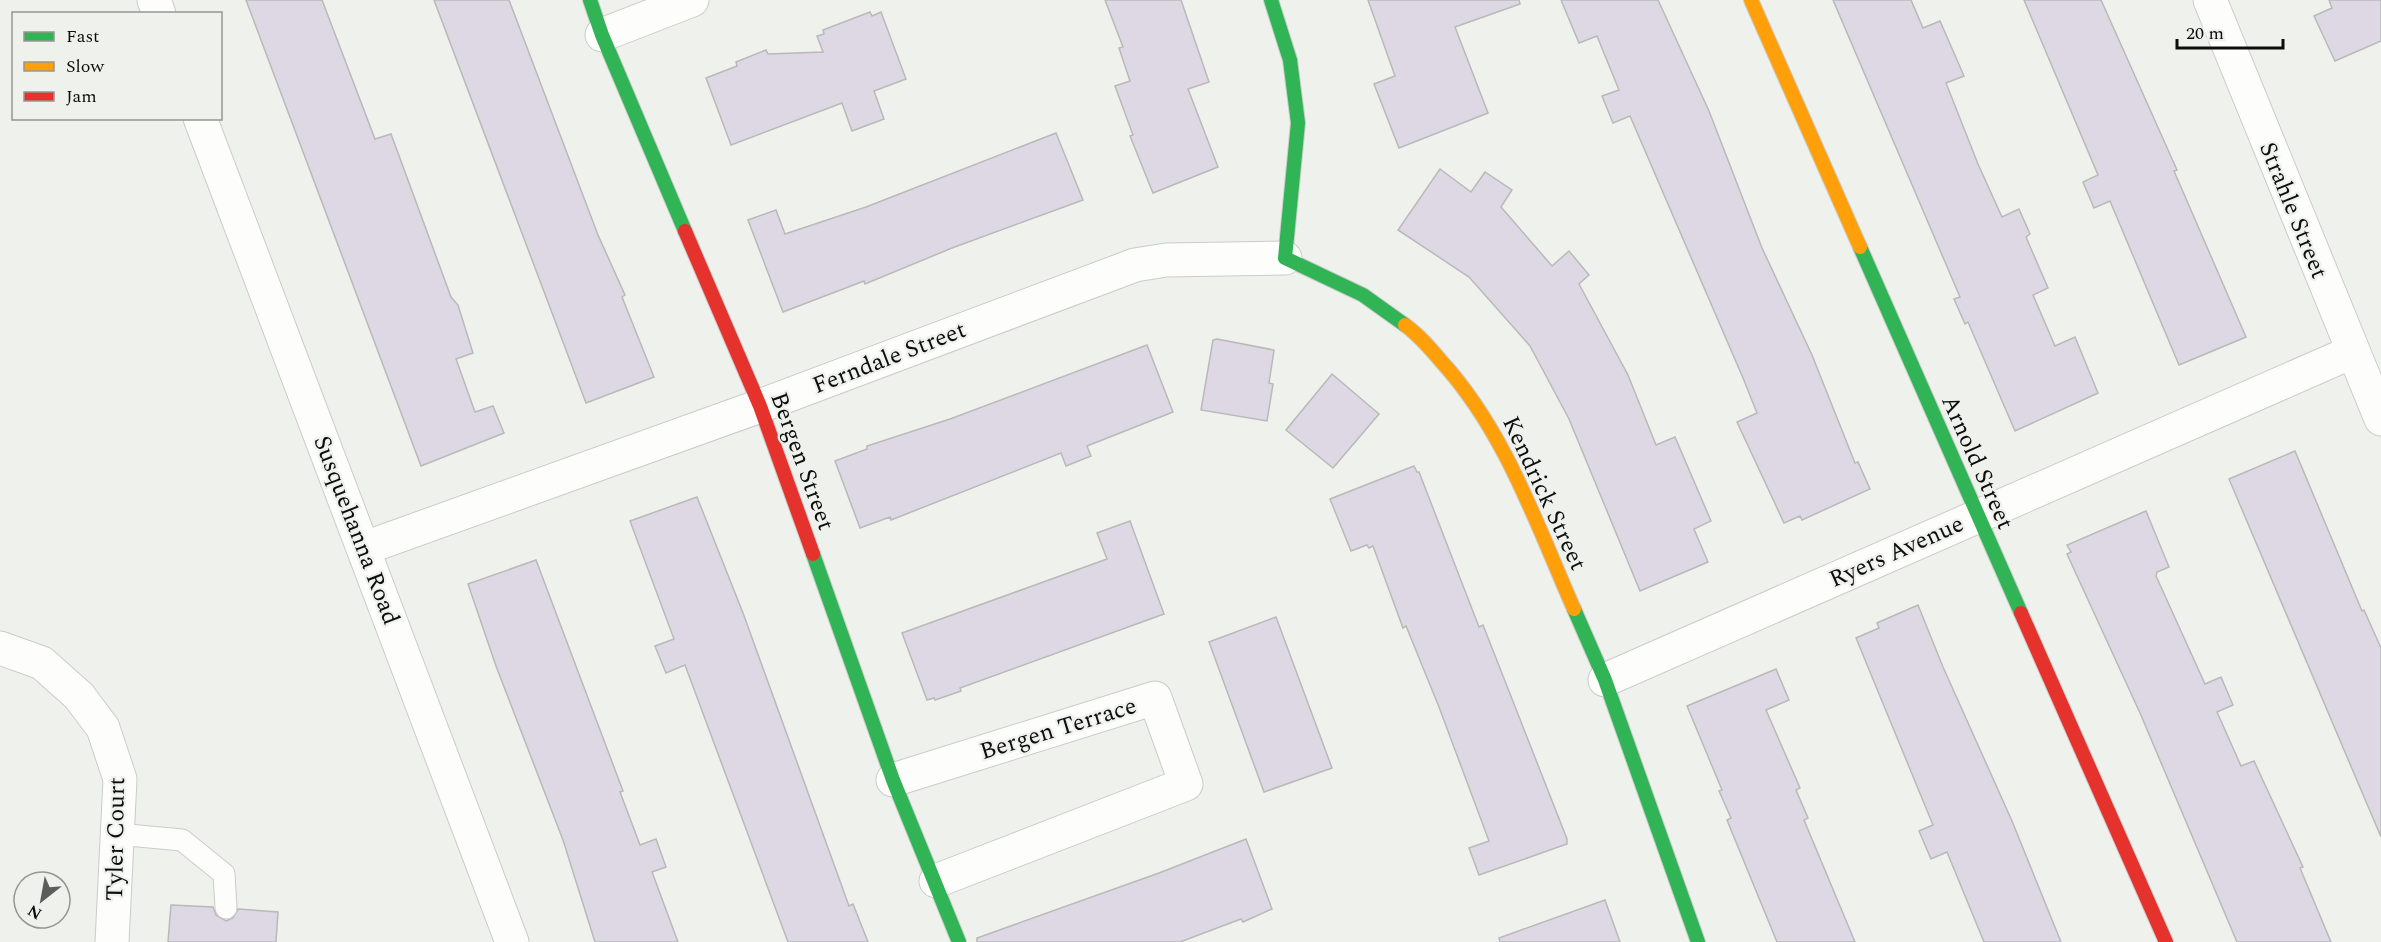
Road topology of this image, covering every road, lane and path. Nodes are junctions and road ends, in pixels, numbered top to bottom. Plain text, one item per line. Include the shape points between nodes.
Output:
1 (591, 0) edge
2 (692, 0) edge
3 (1271, 0) edge
4 (1751, 0) edge
5 (2210, 0) edge
6 (602, 35) junction
7 (201, 120) edge
8 (1285, 258) junction
9 (2352, 352) junction
10 (759, 406) junction
11 (2381, 419) edge
12 (1977, 515) junction
13 (365, 548) junction
14 (0, 648) edge
15 (1605, 680) junction
16 (893, 780) junction
17 (117, 834) junction
18 (936, 881) junction
19 (226, 908) dead end
20 (112, 942) edge
21 (512, 942) edge
22 (958, 942) edge
23 (1698, 942) edge
24 (2166, 942) edge

1 - 6 street, Bergen Street
2 - 6 street
3 - 8 street via 1290,60 1298,123
4 - 12 street, Arnold Street
5 - 9 street, Strahle Street
6 - 10 street, Bergen Street
7 - 13 street, Susquehanna Road
8 - 10 street, Ferndale Street via 1166,260 1135,265
8 - 15 street, Kendrick Street via 1363,296 1416,333 1463,385 1504,450
9 - 11 street, Strahle Street
9 - 12 street, Ryers Avenue
10 - 13 street, Ferndale Street
10 - 16 street, Bergen Street
12 - 15 street, Ryers Avenue
12 - 24 street, Arnold Street
13 - 21 street, Susquehanna Road
14 - 17 street, Tyler Court via 42,663 79,696 103,729 120,779
15 - 23 street, Kendrick Street
16 - 18 street, Bergen Street
16 - 18 street, Bergen Terrace via 1155,698 1186,784
17 - 19 lane via 182,840 224,874
17 - 20 street, Tyler Court
18 - 22 street, Bergen Street

